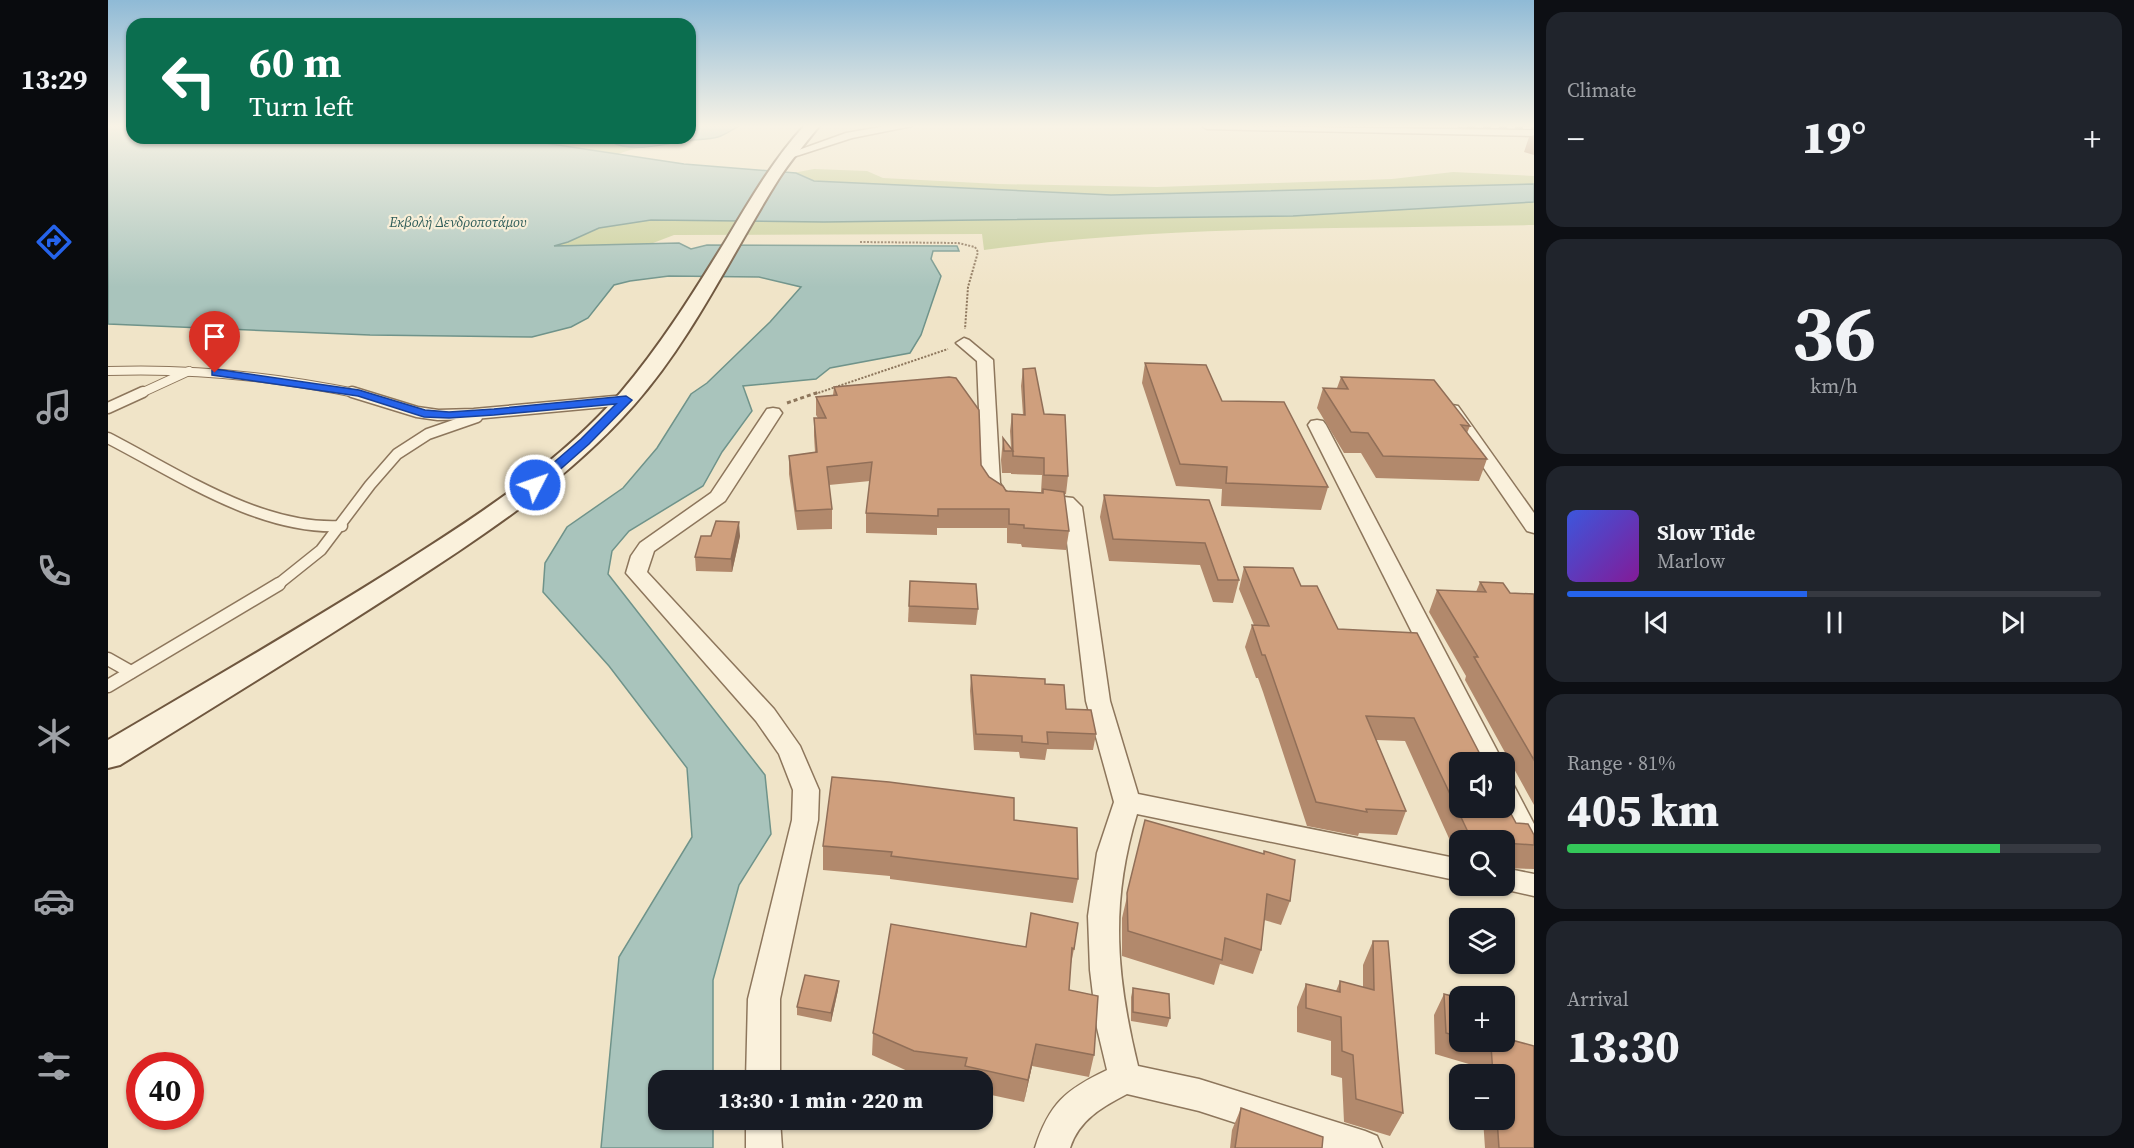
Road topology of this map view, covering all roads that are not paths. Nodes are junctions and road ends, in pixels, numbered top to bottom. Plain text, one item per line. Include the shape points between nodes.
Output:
1 (773, 180) edge
2 (964, 343) road end
3 (192, 370) junction
4 (108, 371) edge
5 (1441, 393) edge
6 (626, 400) junction
7 (108, 408) edge
8 (494, 412) junction
9 (773, 413) road end
10 (1317, 425) dead end
11 (108, 438) edge
12 (342, 526) junction
13 (1534, 527) edge
14 (108, 659) edge
15 (131, 672) junction
16 (108, 686) edge
17 (1485, 752) edge
18 (108, 756) edge
19 (1127, 802) junction
20 (1515, 813) edge
21 (1534, 851) edge
22 (1449, 868) edge
23 (1515, 881) edge
24 (1534, 885) edge
25 (763, 1070) edge
26 (1125, 1078) junction
27 (764, 1130) edge
28 (764, 1148) edge
29 (1052, 1148) edge
30 (1365, 1148) edge

1 - 6 street via 702,295
2 - 19 street via 985,360 991,483 996,493 1005,498 1066,502 1072,507 1098,701
3 - 4 lane
3 - 7 lane
3 - 8 lane via 359,393 424,414
5 - 13 street
6 - 8 lane
6 - 18 street via 535,485 474,530 349,611
8 - 12 lane via 413,442 374,478
9 - 25 street via 718,497 647,547 636,573 765,715 791,752 806,790 805,820 764,999
10 - 17 street
11 - 12 lane via 250,509 296,524
12 - 15 lane via 306,564 269,592
14 - 15 lane
15 - 16 lane
19 - 22 street
19 - 26 street via 1111,853 1103,916 1111,1017
20 - 21 street
23 - 24 street
26 - 29 street via 1079,1102 1063,1118
26 - 30 street via 1198,1095
27 - 28 street

